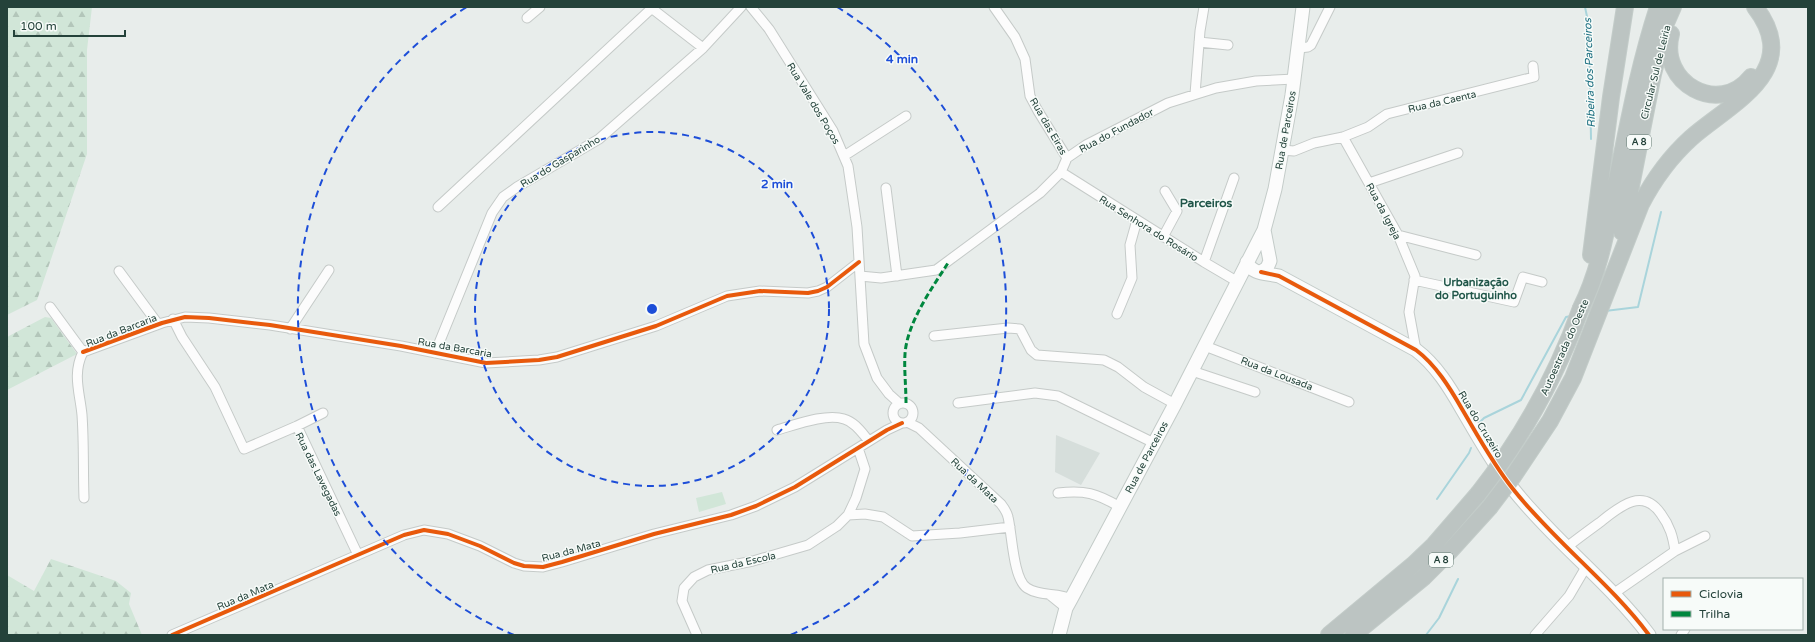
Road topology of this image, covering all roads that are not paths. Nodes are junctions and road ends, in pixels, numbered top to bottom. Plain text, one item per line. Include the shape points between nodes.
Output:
1 (540, 7) edge
2 (741, 7) edge
3 (751, 7) edge
4 (1204, 7) edge
5 (1303, 7) edge
6 (1330, 7) edge
7 (1625, 7) edge
8 (1658, 7) edge
9 (1673, 7) edge
10 (1676, 7) edge
11 (1744, 7) edge
12 (1755, 7) edge
13 (651, 8) edge
14 (996, 8) edge
15 (527, 18) dead end
16 (1199, 42) junction
17 (1228, 45) dead end
18 (703, 48) junction
19 (1299, 48) junction
20 (1533, 66) dead end
21 (1294, 78) junction
22 (1195, 94) junction
23 (906, 116) dead end
24 (1343, 137) junction
25 (1282, 150) junction
26 (1458, 154) dead end
27 (844, 156) junction
28 (1067, 158) junction
29 (1061, 172) junction
30 (1234, 178) dead end
31 (1369, 183) junction
32 (886, 188) dead end
33 (1166, 191) dead end
34 (438, 207) dead end
35 (1137, 220) junction
36 (1398, 235) junction
37 (1163, 237) junction
38 (1264, 255) junction
39 (1476, 255) dead end
40 (859, 262) junction
41 (1204, 262) junction
42 (1255, 269) junction
43 (329, 270) dead end
44 (119, 271) dead end
45 (1592, 272) junction
46 (860, 276) junction
47 (897, 276) junction
48 (1279, 276) junction
49 (1612, 279) junction
50 (1414, 280) junction
51 (1238, 282) junction
52 (1542, 282) dead end
53 (50, 307) dead end
54 (1117, 314) dead end
55 (174, 319) junction
56 (158, 324) junction
57 (290, 329) junction
58 (934, 336) dead end
59 (1205, 346) junction
60 (1416, 350) junction
61 (83, 352) junction
62 (435, 353) junction
63 (1192, 371) junction
64 (1255, 392) dead end
65 (958, 402) dead end
66 (1349, 402) dead end
67 (1175, 404) junction
68 (895, 409) junction
69 (323, 413) dead end
70 (914, 415) junction
71 (905, 423) junction
72 (297, 426) junction
73 (919, 428) junction
74 (777, 430) dead end
75 (887, 430) junction
76 (869, 442) junction
77 (1154, 443) junction
78 (858, 448) junction
79 (1058, 494) dead end
80 (84, 498) dead end
81 (1120, 507) junction
82 (848, 515) junction
83 (1010, 527) junction
84 (1705, 536) dead end
85 (1567, 547) junction
86 (1675, 551) junction
87 (358, 555) junction
88 (1586, 567) junction
89 (1613, 594) junction
90 (1069, 604) junction
91 (172, 635) edge
92 (697, 635) edge
93 (1059, 635) edge
94 (1329, 635) edge
95 (1353, 635) edge
96 (1535, 635) edge
97 (1649, 635) edge

1 - 15 street
2 - 18 street, Rua do Gasparinho
3 - 27 street, Rua Vale dos Poços via 824,117
4 - 16 street
5 - 19 main road, Rua de Parceiros
6 - 19 street via 1311,45
7 - 45 highway via 1611,97
8 - 45 highway, Autoestrada do Oeste / A 8 via 1638,81 1610,212
9 - 49 highway, Circular Sul de Leiria / A 8 via 1666,23 1653,74
10 - 11 highway via 1678,11 1669,48 1672,66 1682,80 1692,88 1704,93 1724,94 1744,84 1759,64 1761,36 1756,22
12 - 49 highway via 1769,31 1771,49 1766,71 1747,94 1690,139 1661,171 1641,204
13 - 18 street
13 - 34 street
14 - 28 street, Rua das Eiras via 1015,37 1024,59 1030,96
16 - 17 street
16 - 22 street
18 - 62 street, Rua do Gasparinho via 599,139 503,197 492,213
19 - 21 main road, Rua de Parceiros
20 - 24 street, Rua da Caenta via 1534,77 1387,114 1368,127
21 - 22 street, Rua do Fundador via 1256,81
21 - 25 main road, Rua de Parceiros
22 - 28 street, Rua do Fundador via 1168,103 1086,145
23 - 27 street
24 - 25 street via 1294,151
24 - 31 street, Rua da Igreja
25 - 38 main road, Rua de Parceiros via 1264,230
26 - 31 street
27 - 40 street, Rua Vale dos Poços via 853,197
28 - 29 street, Rua do Fundador
29 - 35 street, Rua Senhora do Rosário
29 - 47 street, Rua do Fundador via 1040,193 936,270
30 - 41 street
31 - 36 street, Rua da Igreja
32 - 47 street
33 - 37 street via 1177,212
35 - 37 street, Rua Senhora do Rosário
35 - 54 street via 1130,245 1132,278
36 - 39 street
36 - 50 street, Rua da Igreja via 1415,276
37 - 41 street, Rua Senhora do Rosário
38 - 42 main road
38 - 42 main road via 1267,268
38 - 48 main road
40 - 46 street, Rua Vale dos Poços
40 - 62 street, Rua da Barcaria via 818,291 760,291 733,295 656,326 557,357 486,363
41 - 51 street, Rua Senhora do Rosário
42 - 48 main road, Rua do Cruzeiro
42 - 51 main road, Rua de Parceiros
43 - 57 street
44 - 56 street
45 - 94 highway, Autoestrada do Oeste / A 8, bridge via 1560,361 1533,414 1503,460 1478,494 1434,545 1378,596
46 - 47 street, Rua do Fundador
46 - 68 street, Rua Vale dos Poços via 864,344 871,366
48 - 60 main road, Rua do Cruzeiro
49 - 95 highway, Autoestrada do Oeste / A 8, bridge via 1583,355 1560,403 1533,449 1489,508 1450,551
50 - 52 street via 1514,302 1523,277
50 - 60 street, Rua da Igreja via 1409,312
51 - 59 main road, Rua de Parceiros
53 - 61 street, Rua da Barcaria
55 - 56 street, Rua da Barcaria
55 - 57 street, Rua da Barcaria via 209,318
55 - 72 street, Rua das Lavegadas via 182,337 214,387 244,449
56 - 61 street, Rua da Barcaria
57 - 62 street, Rua da Barcaria
58 - 67 street via 1020,329 1031,350 1037,355 1104,360
59 - 63 main road, Rua de Parceiros
59 - 66 street, Rua da Lousada
60 - 85 main road, Rua do Cruzeiro via 1434,367 1452,392 1507,482
61 - 80 street via 76,376 82,415
63 - 64 street
63 - 67 main road, Rua de Parceiros
65 - 77 street via 1035,393 1058,396
67 - 77 main road, Rua de Parceiros
68 - 70 street via 904,402 913,409
68 - 71 street via 896,420
68 - 75 street
69 - 72 street
70 - 71 street
70 - 73 street, Rua da Mata
71 - 73 street, Rua da Mata
71 - 75 street, Rua da Mata
72 - 87 street, Rua das Lavegadas
73 - 83 street, Rua da Mata via 1001,504 1008,515
74 - 76 street via 835,417 845,419 854,425
75 - 76 street, Rua da Mata
76 - 78 street, Rua da Mata
77 - 81 main road, Rua de Parceiros
78 - 82 street, Rua da Escola via 865,469
78 - 87 street, Rua da Mata via 795,487 756,506 543,567 514,563 459,537 424,530 404,535
79 - 81 street via 1073,492 1098,495
81 - 90 main road, Rua de Parceiros
82 - 83 street via 883,517 912,536
82 - 92 street, Rua da Escola via 837,526 808,545 708,570 694,577 684,588 682,601
83 - 90 street, Rua da Mata via 1022,583 1026,588 1040,594 1064,595
84 - 86 street
85 - 86 street via 1619,507 1626,503 1641,501 1657,508 1665,519 1673,536
85 - 88 main road, Rua do Cruzeiro
86 - 89 street
87 - 91 street, Rua da Mata
88 - 89 main road, Rua do Cruzeiro
88 - 96 street via 1569,596
89 - 97 main road, Rua do Cruzeiro
90 - 93 main road, Rua de Parceiros

